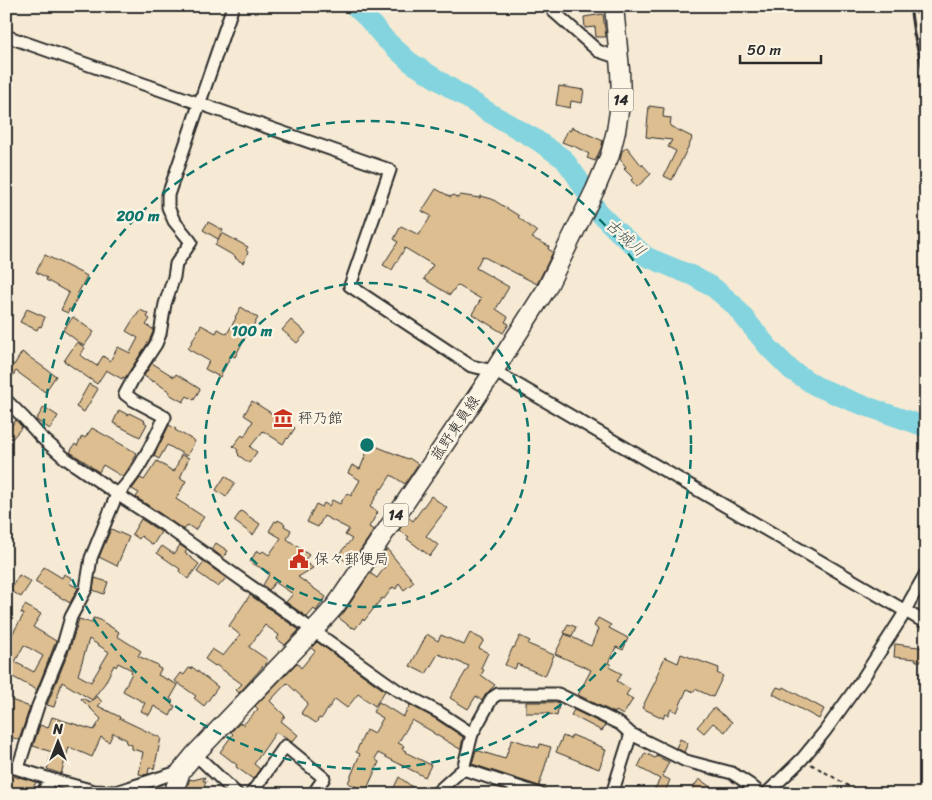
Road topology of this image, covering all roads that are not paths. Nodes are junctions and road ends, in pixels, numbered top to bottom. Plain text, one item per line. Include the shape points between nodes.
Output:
1 (233, 6) edge
2 (550, 6) edge
3 (614, 6) edge
4 (921, 6) edge
5 (926, 10) edge
6 (6, 36) edge
7 (619, 58) junction
8 (201, 103) junction
9 (494, 371) junction
10 (6, 400) edge
11 (116, 494) junction
12 (926, 573) edge
13 (905, 611) junction
14 (926, 622) edge
15 (314, 630) junction
16 (472, 734) junction
17 (631, 734) junction
18 (194, 754) junction
19 (6, 765) edge
20 (18, 768) junction
21 (463, 769) junction
22 (181, 771) junction
23 (50, 779) junction
24 (511, 790) edge
25 (116, 793) edge
26 (42, 794) edge
27 (173, 794) edge
28 (237, 794) edge
29 (251, 794) edge
30 (313, 794) edge
31 (435, 794) edge
32 (540, 794) edge
33 (612, 794) edge
34 (761, 794) edge
35 (766, 794) edge

1 - 8 street
2 - 7 street via 598,52
3 - 7 main road, 菰野東員線 / 14
4 - 5 main road
6 - 8 street
7 - 9 main road, 菰野東員線 / 14 via 621,98 610,155 547,288
8 - 9 street via 390,170 350,286 471,366
8 - 11 street via 168,195 168,207 174,221 191,242 176,264 156,344 125,394 165,418 148,453
9 - 13 street
9 - 15 main road, 菰野東員線 / 14 via 336,605
10 - 11 street via 41,438
11 - 15 street
11 - 20 street via 91,558 86,590 71,617
12 - 13 street
13 - 14 street
13 - 35 street via 825,731
15 - 16 street via 397,690
15 - 18 main road, 菰野東員線 / 14
16 - 17 street via 492,698 498,694 558,694 620,724
16 - 21 street
17 - 33 street
17 - 34 street via 686,761 732,773
18 - 22 main road, 菰野東員線 / 14
18 - 28 street
19 - 20 street
20 - 23 street
21 - 24 street
21 - 31 street
22 - 25 street
22 - 27 main road, 菰野東員線 / 14
23 - 25 street via 94,791
23 - 26 street
24 - 32 street
29 - 30 street via 285,746 324,778

